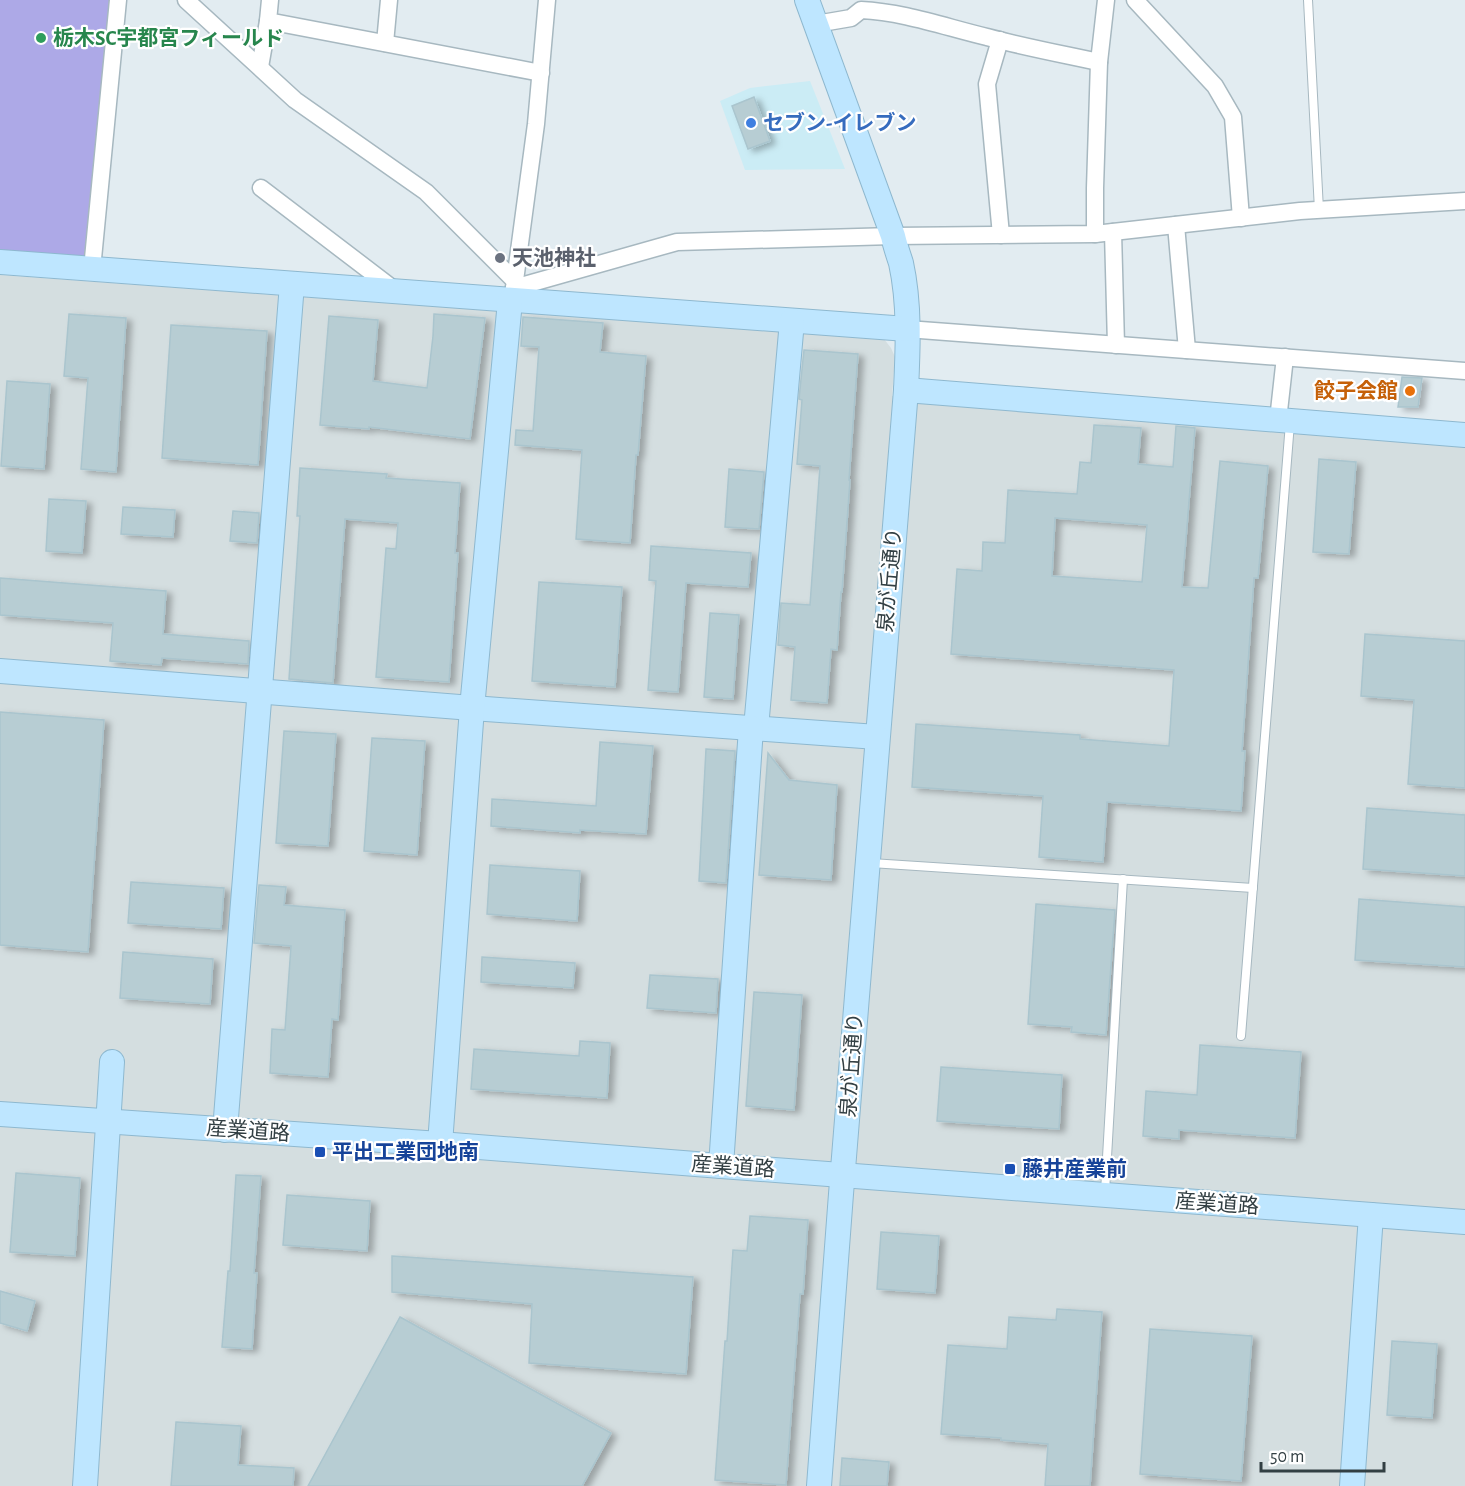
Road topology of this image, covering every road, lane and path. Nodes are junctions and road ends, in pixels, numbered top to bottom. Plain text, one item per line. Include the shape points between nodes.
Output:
1 (118, 0) edge
2 (186, 0) edge
3 (270, 0) edge
4 (389, 0) edge
5 (547, 0) edge
6 (807, 0) edge
7 (1106, 0) edge
8 (1135, 0) edge
9 (1308, 0) edge
10 (268, 21) junction
11 (816, 24) junction
12 (1000, 40) junction
13 (385, 43) junction
14 (1099, 62) junction
15 (260, 67) junction
16 (541, 73) junction
17 (261, 188) dead end
18 (1465, 201) edge
19 (1319, 210) junction
20 (1241, 218) junction
21 (1176, 225) junction
22 (1113, 232) junction
23 (1095, 234) junction
24 (1001, 235) junction
25 (893, 236) junction
26 (0, 262) edge
27 (92, 269) junction
28 (292, 284) junction
29 (513, 290) junction
30 (398, 292) junction
31 (792, 321) junction
32 (907, 329) junction
33 (1116, 345) junction
34 (1186, 350) junction
35 (1285, 357) junction
36 (1465, 371) edge
37 (906, 390) junction
38 (1284, 421) junction
39 (1465, 435) edge
40 (0, 671) edge
41 (258, 690) junction
42 (472, 708) junction
43 (753, 728) junction
44 (877, 737) junction
45 (867, 862) junction
46 (1123, 879) junction
47 (1253, 888) junction
48 (1241, 1036) dead end
49 (111, 1062) dead end
50 (0, 1114) edge
51 (109, 1122) junction
52 (225, 1130) junction
53 (440, 1144) junction
54 (721, 1166) junction
55 (843, 1176) junction
56 (1104, 1195) junction
57 (1371, 1215) junction
58 (1465, 1222) edge
59 (85, 1486) edge
60 (819, 1486) edge
61 (1352, 1486) edge

1 - 27 street
2 - 15 street
3 - 10 street
4 - 13 street
5 - 16 street
6 - 11 street, 泉が丘通り
7 - 14 street
8 - 20 street via 1215,86 1233,117
9 - 19 lane
10 - 13 street
10 - 15 street
11 - 12 street via 851,18 861,10 877,11
11 - 25 street, 泉が丘通り
12 - 14 street
12 - 24 street via 987,84
13 - 16 street
14 - 23 street
15 - 29 street via 295,100 426,192
16 - 29 street
17 - 30 street
18 - 19 street
19 - 20 street
20 - 21 street
21 - 22 street
21 - 34 street
22 - 23 street
22 - 33 street
23 - 24 street
24 - 25 street
25 - 29 street via 678,242
25 - 32 street, 泉が丘通り via 901,264
26 - 27 street
27 - 28 street
28 - 30 street
28 - 41 street
29 - 30 street
29 - 31 street
29 - 42 street
31 - 32 street
31 - 43 street
32 - 33 street
32 - 37 street, 泉が丘通り
33 - 34 street
34 - 35 street
35 - 36 street
35 - 38 street
37 - 38 street
37 - 44 street, 泉が丘通り
38 - 39 street
38 - 47 lane
40 - 41 street
41 - 42 street
41 - 52 street
42 - 43 street
42 - 53 street
43 - 44 street
43 - 54 street
44 - 45 street, 泉が丘通り
45 - 46 lane
45 - 55 street, 泉が丘通り
46 - 47 lane
46 - 56 lane
47 - 48 lane
49 - 51 street
50 - 51 street, 産業道路
51 - 52 street, 産業道路
51 - 59 street
52 - 53 street, 産業道路
53 - 54 street, 産業道路
54 - 55 street, 産業道路
55 - 56 street, 産業道路
55 - 60 street, 泉が丘通り
56 - 57 street, 産業道路
57 - 58 street, 産業道路
57 - 61 street

